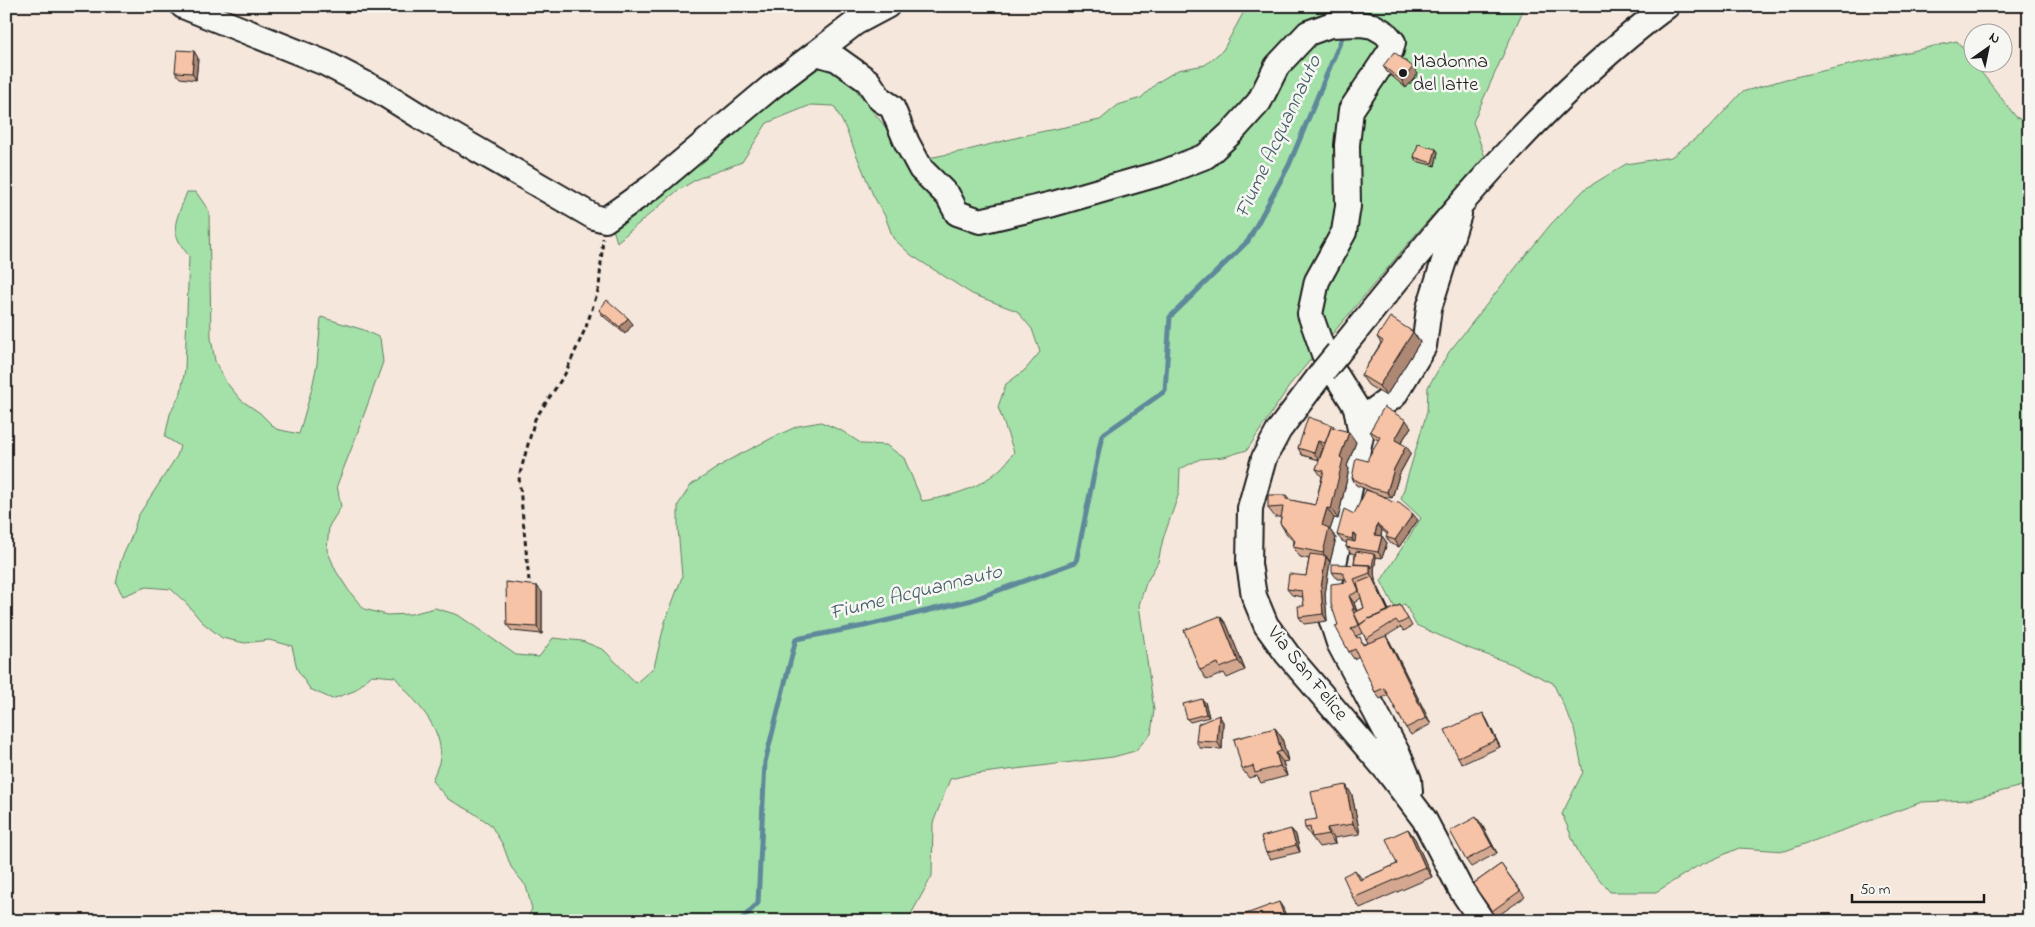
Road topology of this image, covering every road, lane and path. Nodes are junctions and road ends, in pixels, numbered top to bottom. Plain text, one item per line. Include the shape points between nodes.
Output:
1 (183, 6) edge
2 (887, 6) edge
3 (1667, 6) edge
4 (816, 53) junction
5 (1461, 206) junction
6 (605, 220) junction
7 (1330, 363) junction
8 (1359, 421) junction
9 (530, 581) dead end
10 (1410, 801) junction
11 (1482, 921) edge

1 - 6 street via 325,63 381,92 594,217
2 - 4 street via 855,23
3 - 5 street, Via San Felice via 1570,89
4 - 6 street via 652,186
4 - 7 street via 838,59 868,81 880,99 892,107 921,169 948,196 957,213 980,221 1063,202 1165,172 1206,156 1259,102 1277,66 1308,33 1330,25 1360,24 1385,32 1393,42 1391,50 1352,110 1347,145 1348,206 1344,232 1317,281 1310,314
5 - 7 street, Via San Felice
5 - 8 street via 1429,308 1424,346 1394,396
6 - 9 path via 599,288 586,327 566,374 535,419 518,477
7 - 8 street via 1356,406
7 - 10 street, Via San Felice via 1279,430 1264,458 1250,508 1249,564 1254,596 1266,625 1287,654
8 - 10 street via 1361,435 1330,582 1329,612 1339,643 1399,756 1409,780
10 - 11 street, Via San Felice via 1424,819 1460,888

